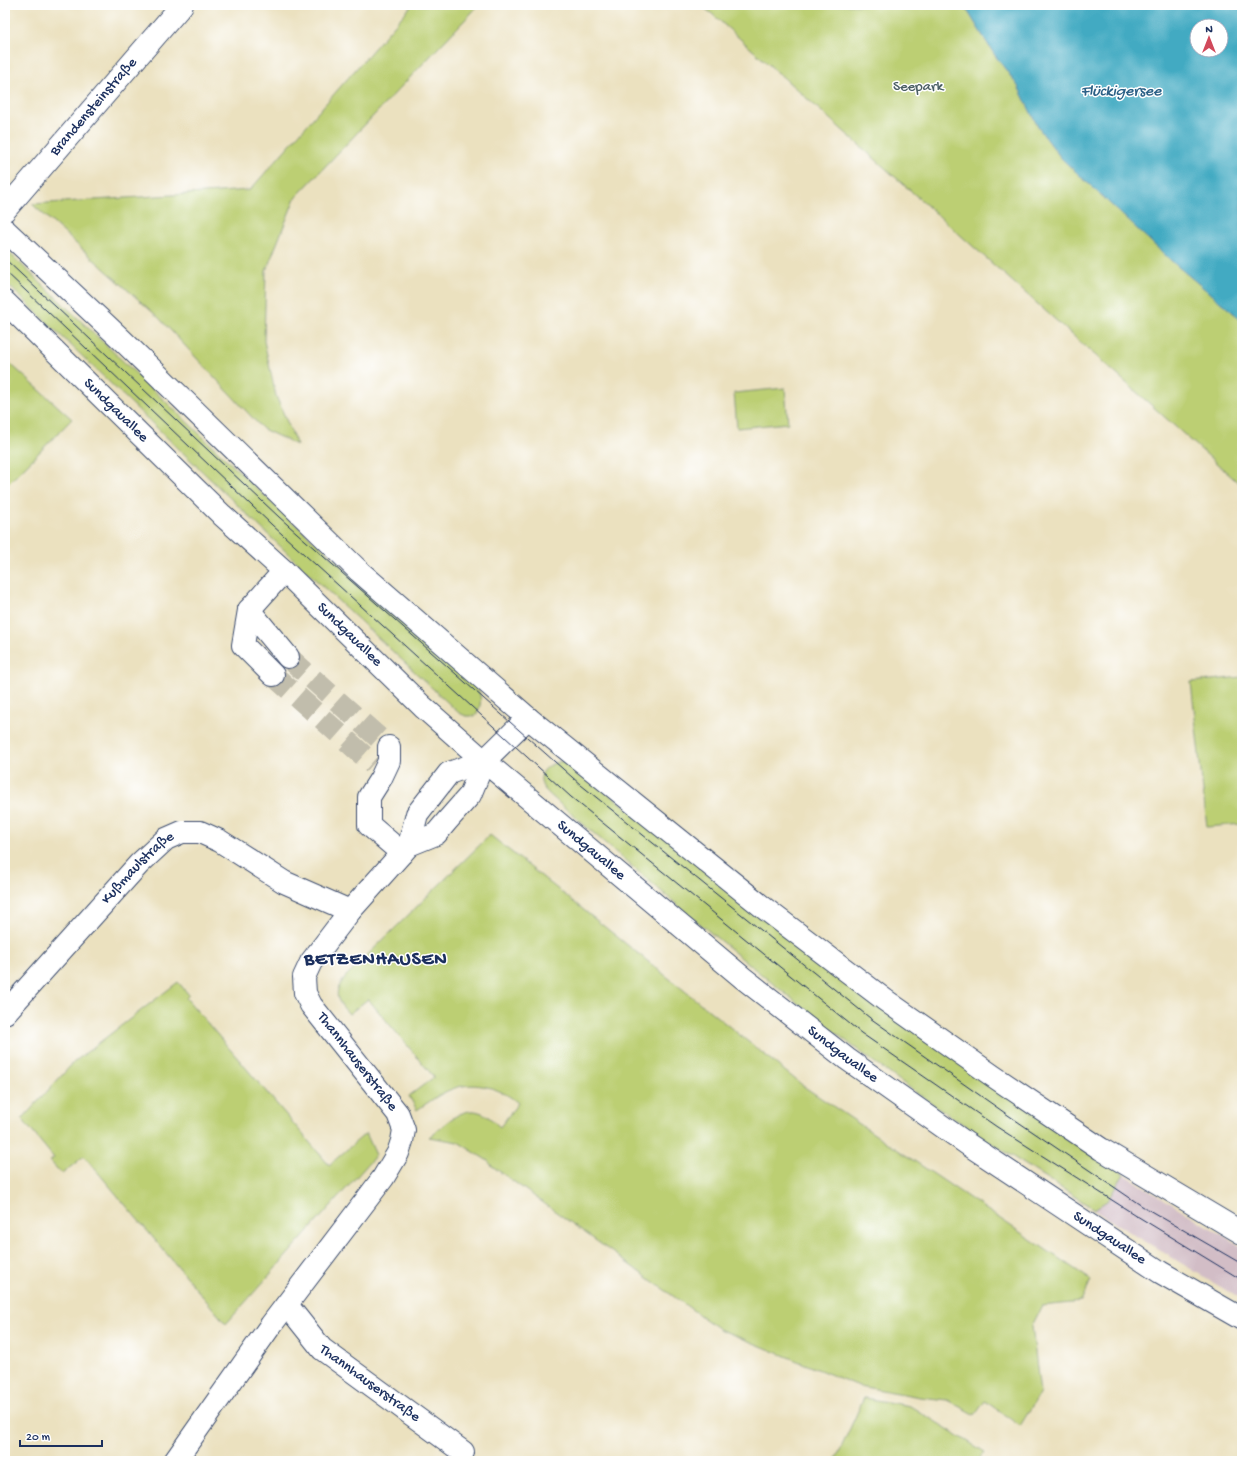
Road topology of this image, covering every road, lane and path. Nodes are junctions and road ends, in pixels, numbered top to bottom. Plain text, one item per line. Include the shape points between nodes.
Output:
1 (182, 5) edge
2 (5, 210) edge
3 (5, 230) edge
4 (5, 302) edge
5 (284, 571) junction
6 (248, 610) junction
7 (288, 657) tunnel mouth
8 (273, 675) tunnel mouth
9 (528, 718) junction
10 (389, 747) dead end
11 (484, 761) junction
12 (405, 849) junction
13 (350, 911) junction
14 (5, 1013) edge
15 (1242, 1233) edge
16 (287, 1305) junction
17 (1242, 1319) edge
18 (463, 1452) dead end
19 (176, 1461) edge

1 - 2 street, Brandensteinstraße
3 - 9 street via 359,571
4 - 5 street, Sundgauallee via 217,510
5 - 6 street
5 - 11 street, Sundgauallee via 423,707
6 - 7 street
6 - 8 street via 243,645
9 - 11 street, Thannhauserstraße
9 - 15 street via 764,908 886,1000 992,1076 1101,1149
10 - 12 street via 389,761 377,771 369,796 369,825
11 - 12 street, Thannhauserstraße via 470,795 436,834
11 - 12 street, Thannhauserstraße via 449,773 417,814
11 - 17 street, Sundgauallee via 743,978 846,1058 966,1143 1160,1272
12 - 13 street, Thannhauserstraße
13 - 14 street, Kußmaulstraße via 284,882 220,841 200,832 182,832 166,839 139,864
13 - 16 street, Thannhauserstraße via 311,962 304,977 305,993 311,1005 398,1114 404,1130 398,1153 383,1178
16 - 18 street, Thannhauserstraße via 322,1349
16 - 19 street, Thannhauserstraße

